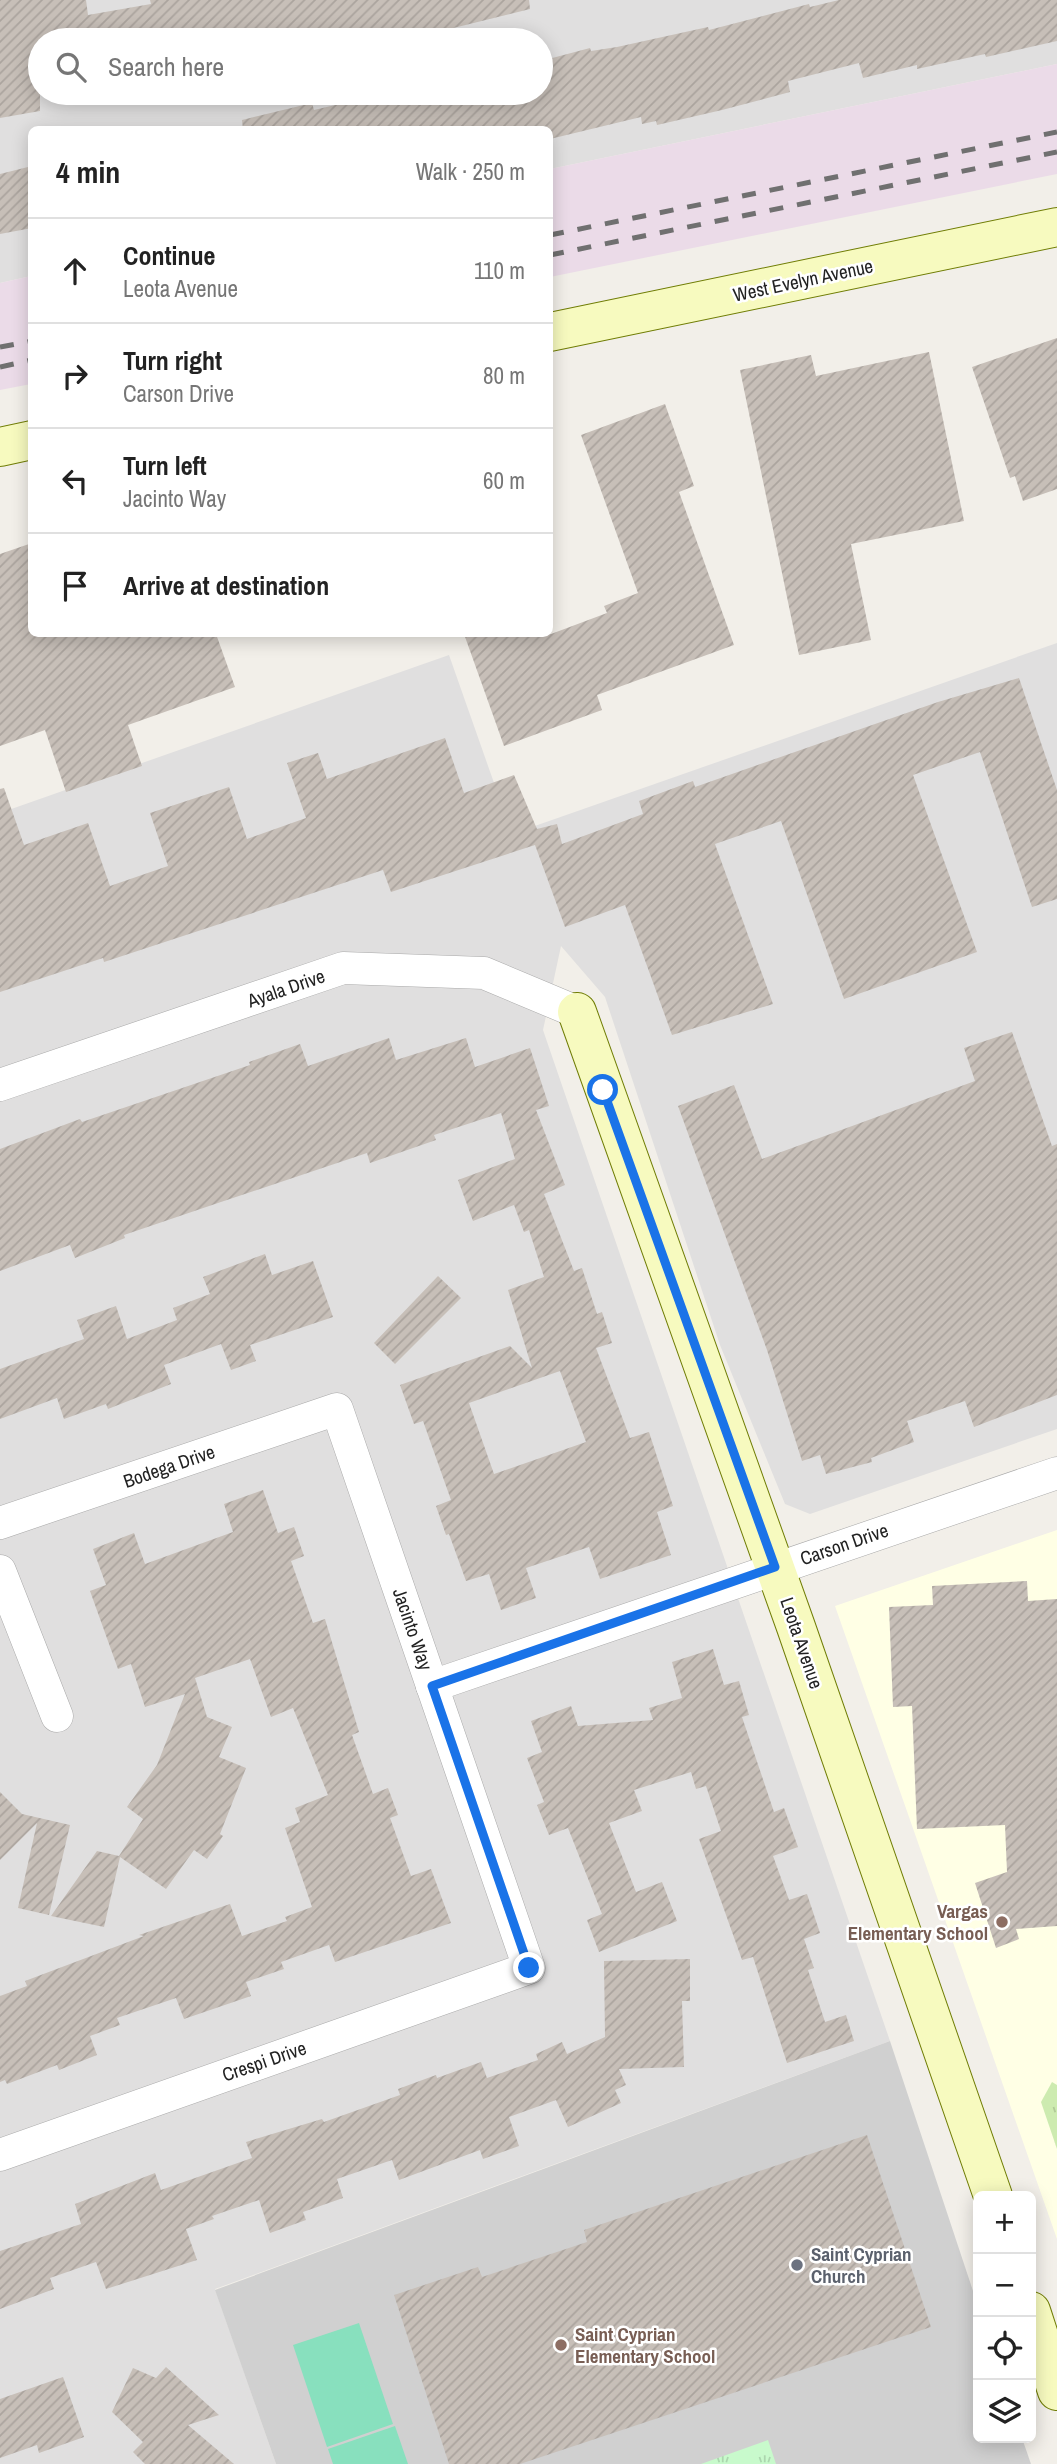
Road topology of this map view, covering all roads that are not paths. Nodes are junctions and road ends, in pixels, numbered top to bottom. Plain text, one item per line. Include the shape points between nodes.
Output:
1 (1057, 227) edge
2 (553, 331) edge
3 (28, 441) edge
4 (0, 447) edge
5 (577, 1012) joint
6 (0, 1084) edge
7 (337, 1409) joint
8 (1057, 1473) edge
9 (0, 1523) edge
10 (775, 1567) junction
11 (0, 1571) edge
12 (432, 1686) junction
13 (57, 1716) dead end
14 (529, 1968) joint
15 (0, 2155) edge
16 (991, 2191) edge
17 (1033, 2317) edge
18 (1057, 2391) edge

1 - 2 street, West Evelyn Avenue
3 - 4 street
5 - 6 street, Ayala Drive via 484,973 343,968
5 - 10 street, Leota Avenue
7 - 9 street, Bodega Drive
7 - 12 street, Jacinto Way
8 - 10 street, Carson Drive
10 - 12 street, Carson Drive
10 - 16 street, Leota Avenue
11 - 13 street
12 - 14 street, Jacinto Way
14 - 15 street, Crespi Drive
17 - 18 street

